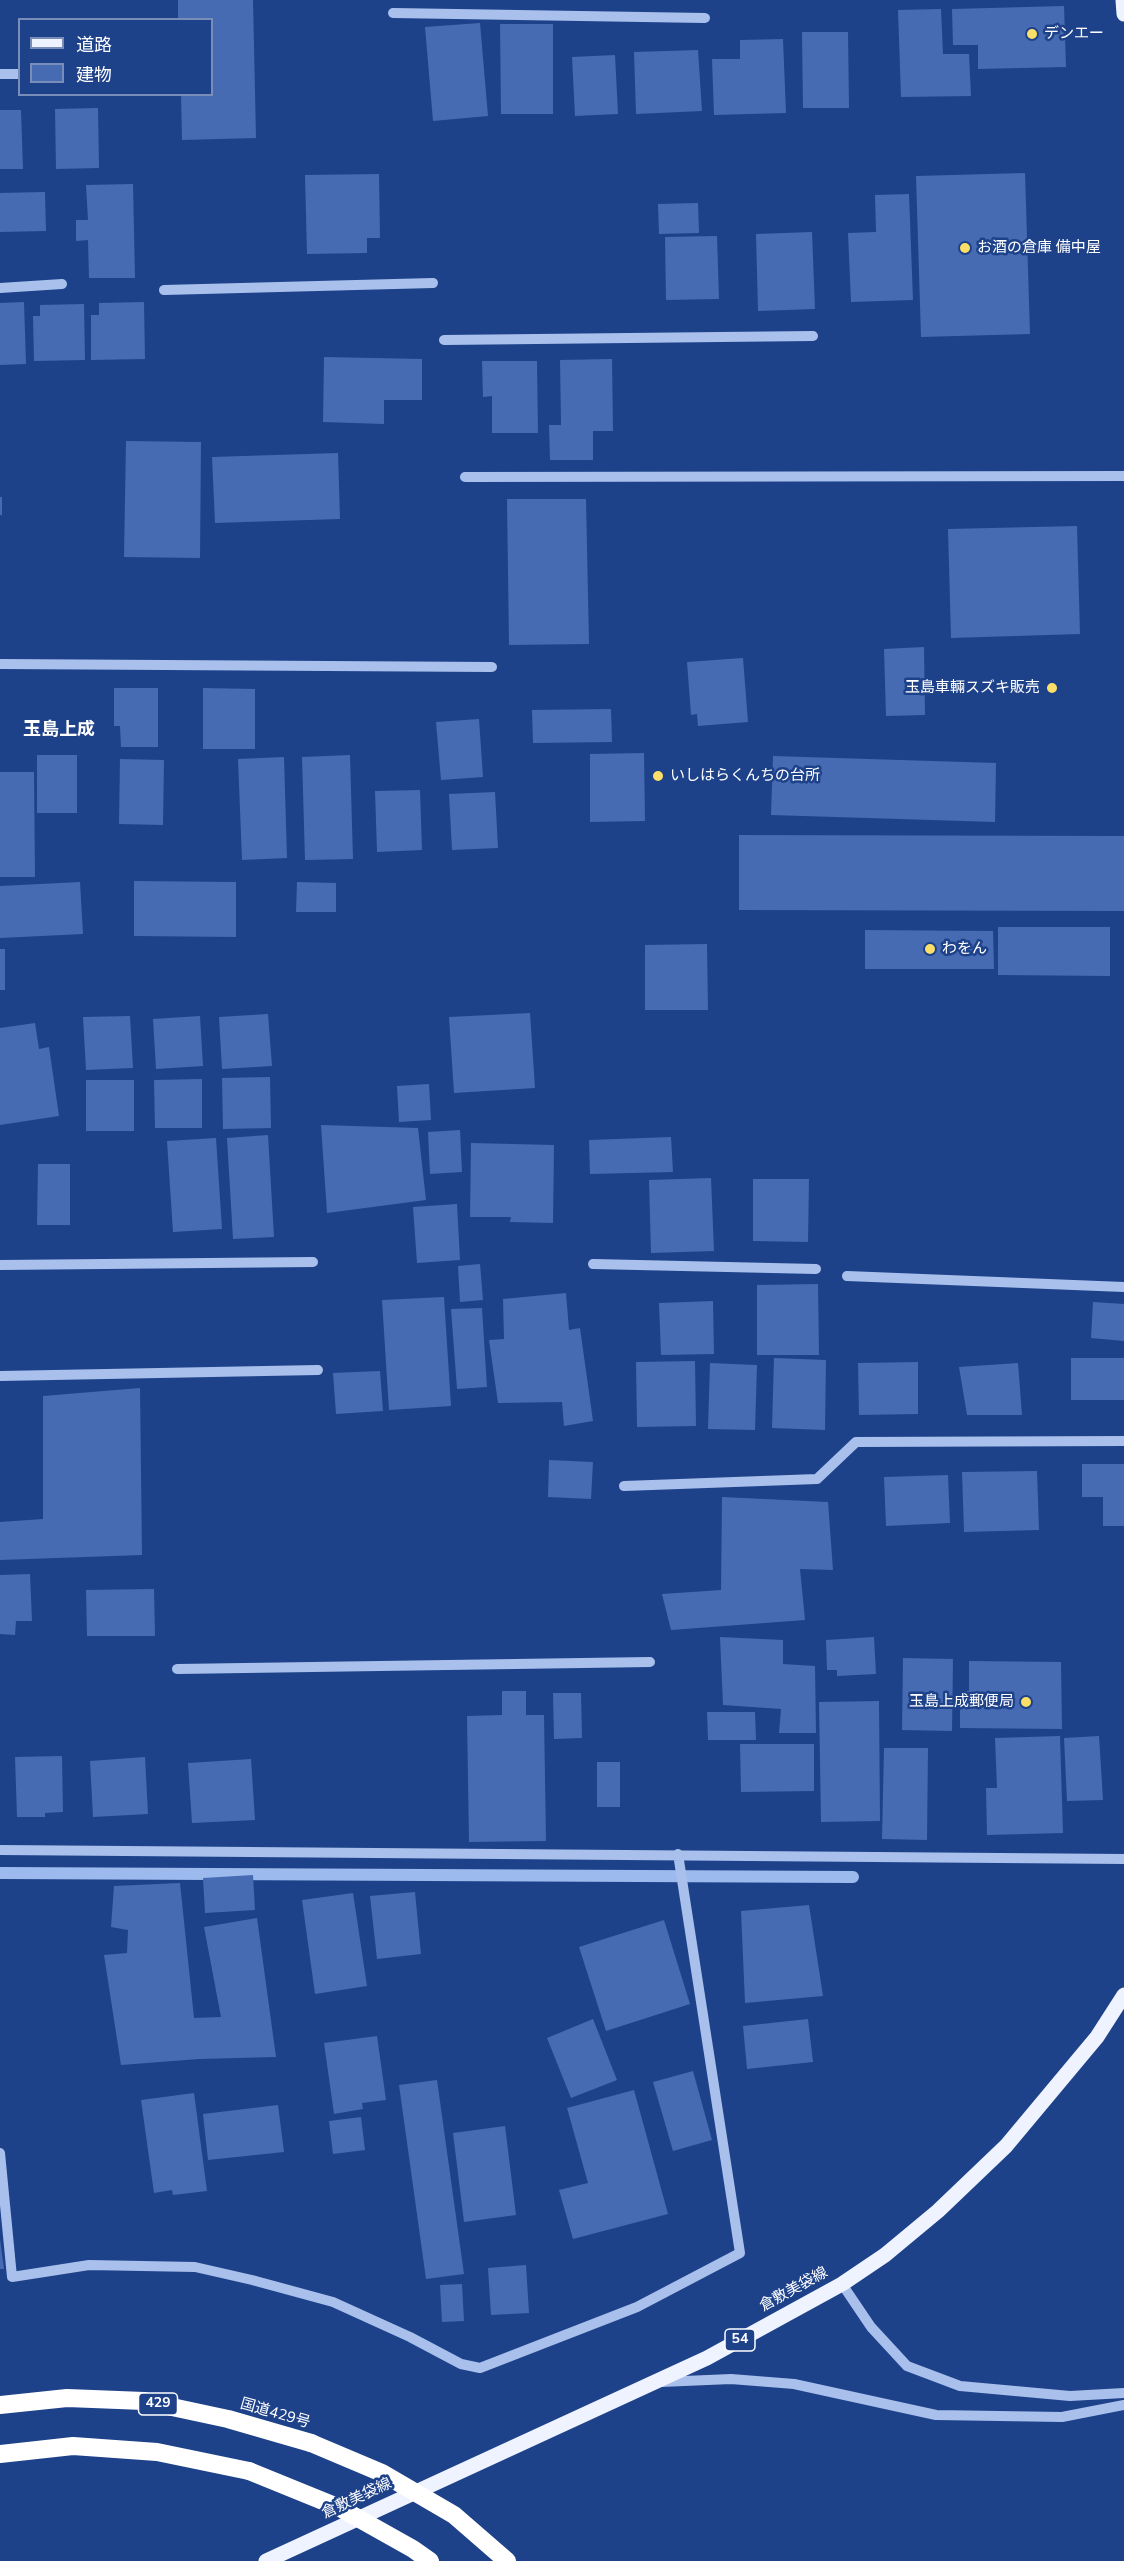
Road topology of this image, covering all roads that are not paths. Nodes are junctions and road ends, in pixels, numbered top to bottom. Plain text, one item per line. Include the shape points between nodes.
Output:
1 (1123, 0) edge
2 (393, 13) dead end
3 (1124, 14) edge
4 (705, 18) dead end
5 (0, 74) edge
6 (18, 74) edge
7 (434, 283) dead end
8 (62, 284) dead end
9 (0, 288) edge
10 (164, 290) dead end
11 (813, 336) dead end
12 (444, 340) dead end
13 (1124, 476) edge
14 (465, 477) dead end
15 (0, 664) edge
16 (492, 666) dead end
17 (313, 1262) dead end
18 (593, 1264) dead end
19 (0, 1265) edge
20 (816, 1269) dead end
21 (847, 1276) dead end
22 (1124, 1287) edge
23 (318, 1370) dead end
24 (0, 1376) edge
25 (1124, 1441) edge
26 (624, 1486) dead end
27 (650, 1662) dead end
28 (177, 1669) dead end
29 (0, 1850) edge
30 (679, 1856) junction
31 (1124, 1859) edge
32 (1124, 1995) edge
33 (0, 2153) edge
34 (842, 2284) junction
35 (656, 2382) junction
36 (1124, 2393) edge
37 (0, 2405) edge
38 (1124, 2405) edge
39 (0, 2454) edge
40 (266, 2561) edge
41 (430, 2561) edge
42 (507, 2561) edge

1 - 3 main road
2 - 4 street
5 - 6 street
7 - 10 street
8 - 9 street
11 - 12 street
13 - 14 street
15 - 16 street
17 - 19 street
18 - 20 street
21 - 22 street
23 - 24 street
25 - 26 street via 856,1442 817,1479
27 - 28 street
29 - 30 street
30 - 31 street
30 - 33 street via 740,2253 637,2307 480,2368 461,2364 333,2302 195,2267 89,2265 12,2277
32 - 34 main road, 倉敷美袋線 / 54 via 1097,2037 1006,2146 938,2211
34 - 35 main road, 倉敷美袋線 / 54
34 - 36 street via 871,2327 907,2366 960,2385 1070,2396
35 - 38 street via 731,2379 794,2385 936,2415 1062,2417
35 - 40 main road, 倉敷美袋線 / 54
37 - 42 highway, 国道429号 / 429, bridge via 67,2398 144,2401 311,2443 382,2474 454,2515
39 - 41 highway, bridge via 73,2446 157,2451 249,2472 340,2508

